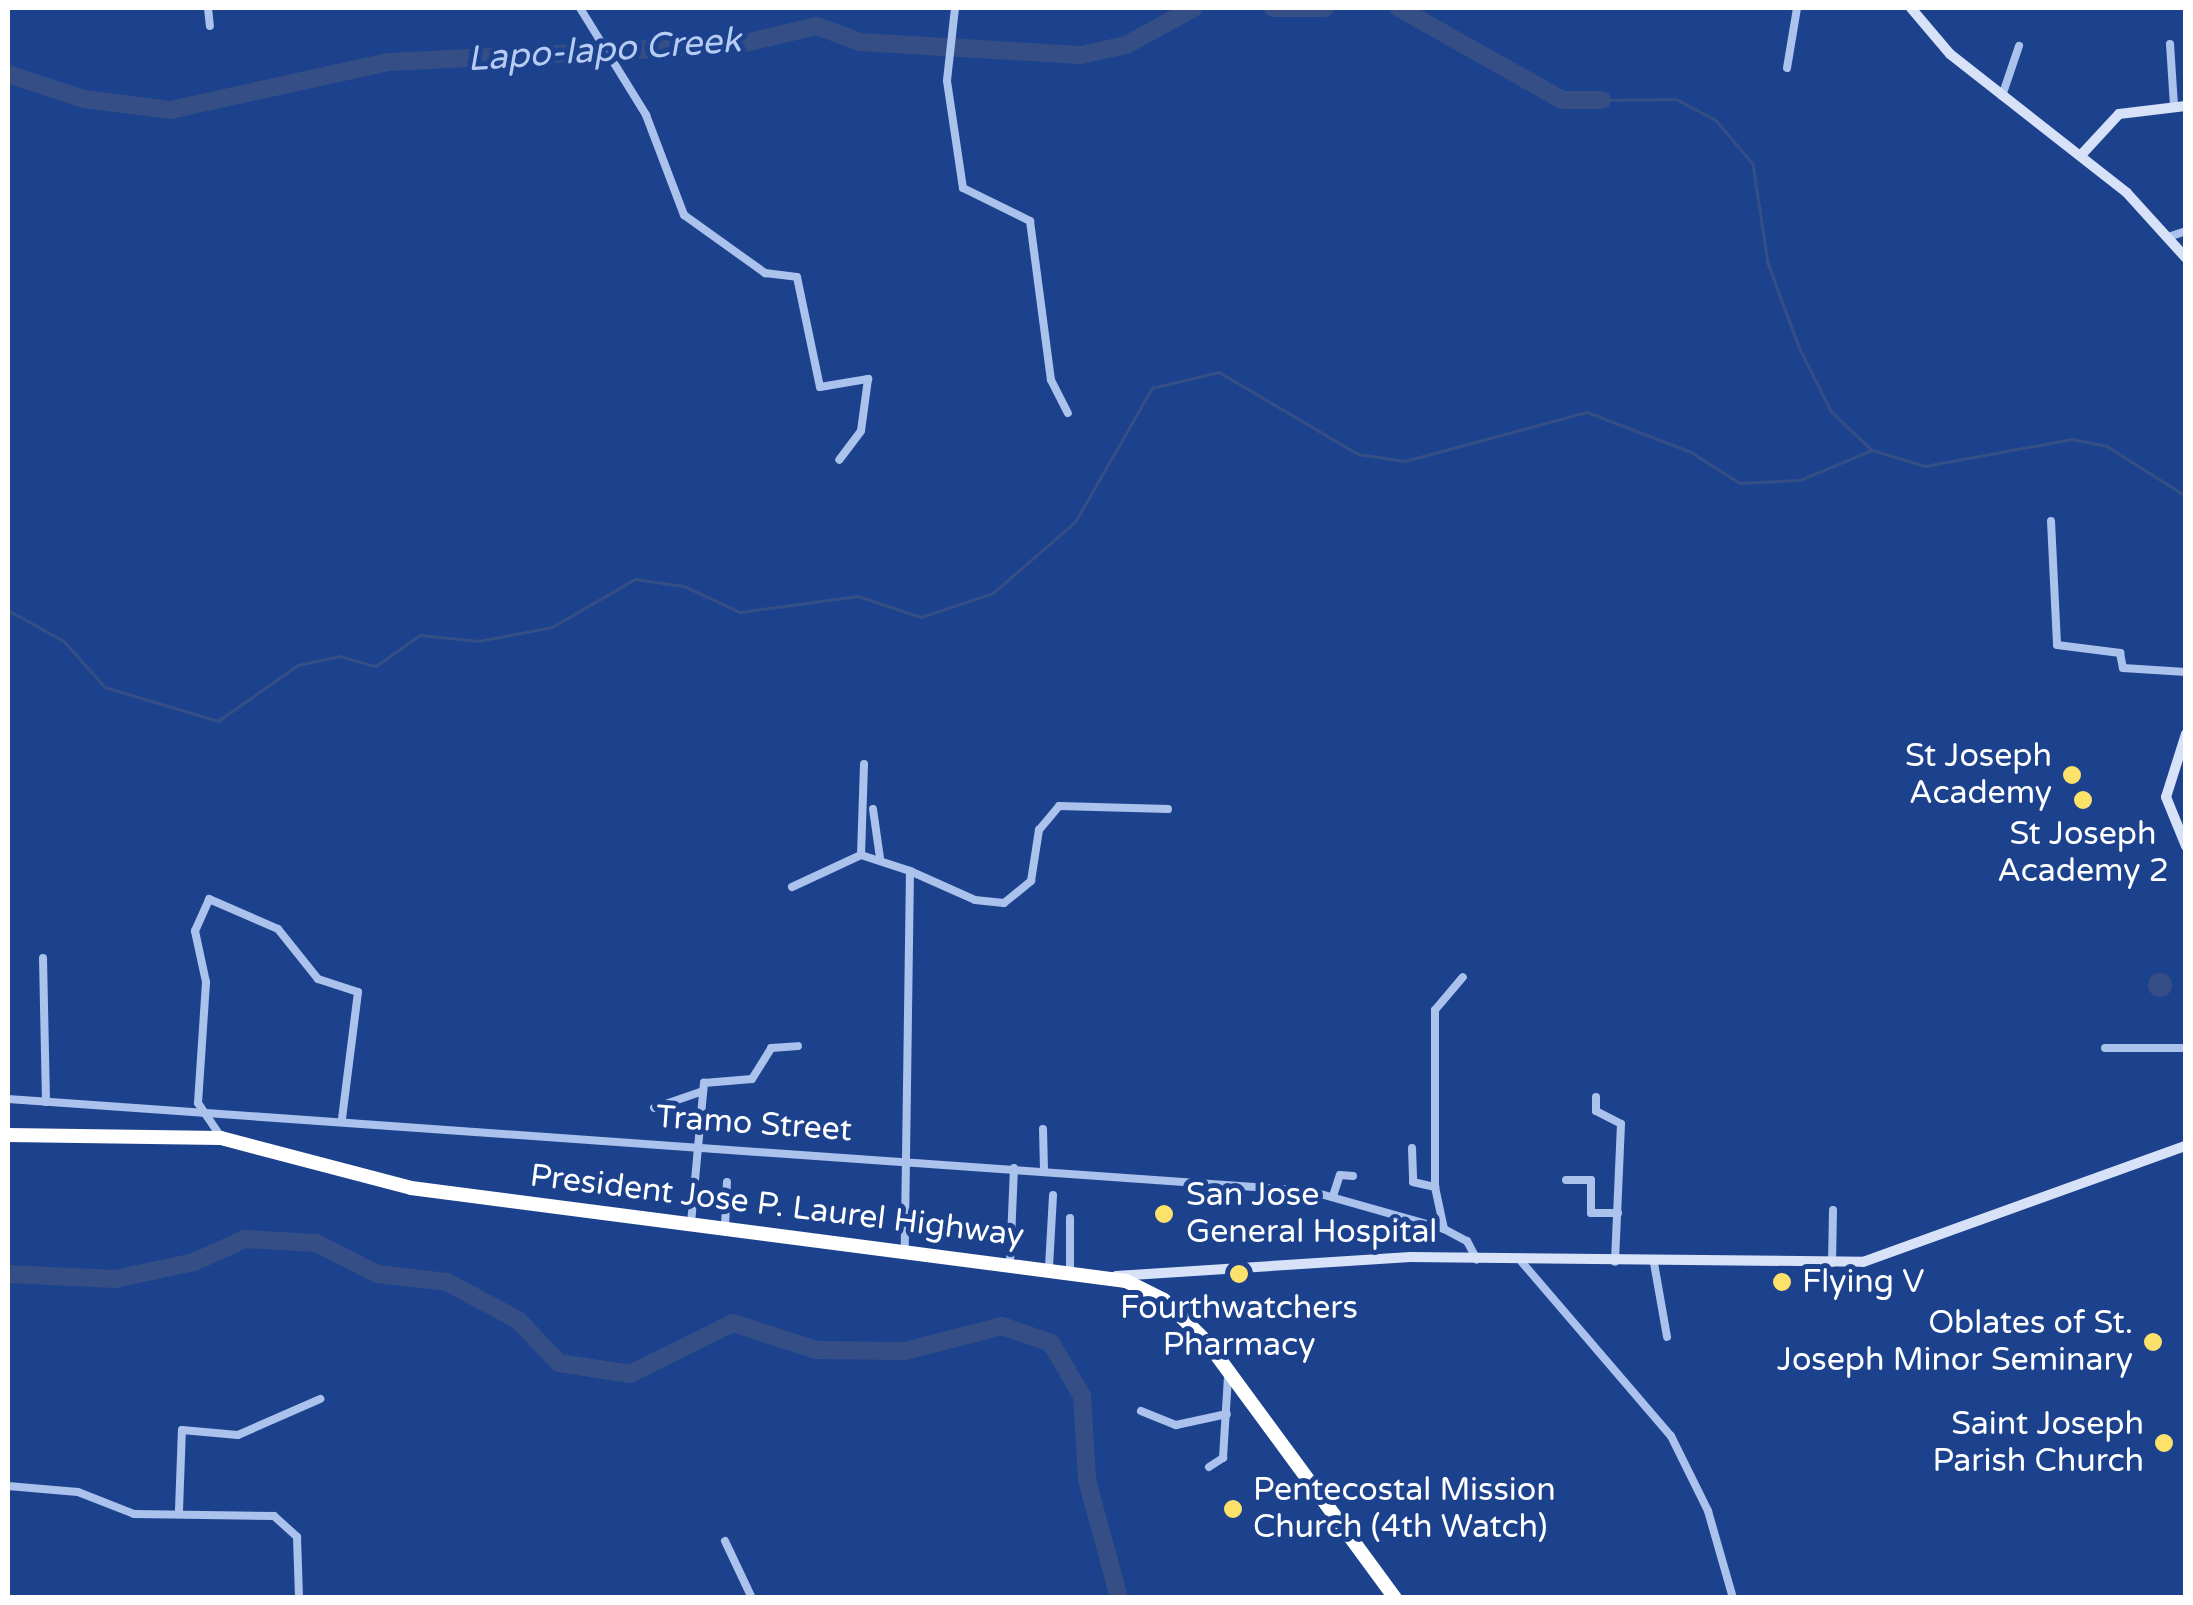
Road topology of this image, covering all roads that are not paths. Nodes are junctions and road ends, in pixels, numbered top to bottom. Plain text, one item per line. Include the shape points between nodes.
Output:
1 (208, 8) edge
2 (580, 8) edge
3 (955, 8) edge
4 (1797, 8) edge
5 (1911, 8) edge
6 (210, 26) dead end
7 (2170, 44) dead end
8 (2019, 46) dead end
9 (1787, 68) dead end
10 (2002, 96) junction
11 (2180, 106) edge
12 (2083, 153) junction
13 (2186, 231) edge
14 (2168, 237) junction
15 (2186, 258) edge
16 (1068, 413) dead end
17 (839, 460) dead end
18 (2051, 522) dead end
19 (2186, 672) edge
20 (2186, 734) edge
21 (864, 764) dead end
22 (873, 809) dead end
23 (1168, 809) dead end
24 (2183, 832) edge
25 (2186, 846) edge
26 (860, 855) junction
27 (880, 858) junction
28 (910, 871) junction
29 (792, 887) dead end
30 (42, 958) dead end
31 (1463, 977) dead end
32 (798, 1046) dead end
33 (2105, 1048) dead end
34 (2186, 1048) edge
35 (704, 1092) junction
36 (1596, 1096) dead end
37 (8, 1099) edge
38 (46, 1102) junction
39 (654, 1108) dead end
40 (200, 1112) junction
41 (342, 1119) junction
42 (1043, 1129) dead end
43 (8, 1135) edge
44 (221, 1138) junction
45 (698, 1144) junction
46 (2186, 1146) edge
47 (1412, 1148) dead end
48 (911, 1162) junction
49 (1014, 1168) junction
50 (1044, 1170) junction
51 (1353, 1176) dead end
52 (1566, 1180) dead end
53 (727, 1182) dead end
54 (1435, 1187) junction
55 (1053, 1196) dead end
56 (1333, 1196) junction
57 (1832, 1210) dead end
58 (1618, 1213) junction
59 (1070, 1218) dead end
60 (691, 1224) junction
61 (725, 1227) junction
62 (1444, 1229) junction
63 (905, 1247) junction
64 (1478, 1260) junction
65 (1520, 1260) junction
66 (1615, 1262) junction
67 (1654, 1262) junction
68 (1832, 1263) junction
69 (1010, 1264) junction
70 (1048, 1267) junction
71 (1070, 1270) junction
72 (1110, 1277) junction
73 (1667, 1338) dead end
74 (1228, 1372) junction
75 (320, 1399) dead end
76 (1141, 1411) dead end
77 (1227, 1414) junction
78 (1209, 1467) dead end
79 (8, 1486) edge
80 (179, 1510) junction
81 (725, 1541) dead end
82 (299, 1598) edge
83 (752, 1598) edge
84 (1395, 1598) edge
85 (1734, 1598) edge

1 - 6 street
2 - 17 street via 619,65 684,215 766,272 800,281 817,384 868,378 861,432
3 - 16 street via 949,66 963,188 1030,221 1051,380
4 - 9 street
5 - 10 main road
7 - 11 street
8 - 10 street
10 - 12 main road
11 - 12 main road via 2119,114
12 - 14 main road
13 - 14 street
14 - 15 main road
18 - 19 street via 2056,645 2120,653 2123,668
20 - 24 main road via 2166,797
21 - 26 street
22 - 27 street
23 - 28 street via 1058,806 1039,830 1031,881 1004,903
24 - 25 main road
26 - 27 street
26 - 29 street
27 - 28 street
28 - 48 street
30 - 38 street
31 - 54 street via 1435,1010
32 - 35 street via 771,1048 756,1077 711,1078
33 - 34 street
35 - 39 street
35 - 45 street
36 - 58 street via 1596,1111 1621,1124
37 - 38 street, Tramo Street
38 - 40 street, Tramo Street
40 - 41 street, Tramo Street
40 - 41 street via 206,982 194,930 208,899 278,930 318,979 358,992
40 - 44 street
41 - 45 street, Tramo Street
42 - 50 street
43 - 44 highway, President Jose P. Laurel Highway
44 - 60 highway, President Jose P. Laurel Highway via 393,1185
45 - 48 street, Tramo Street
45 - 60 street
46 - 68 main road via 1878,1260
47 - 54 street via 1413,1182
48 - 49 street, Tramo Street
48 - 63 street
49 - 50 street, Tramo Street
49 - 69 street
50 - 56 street, Tramo Street
51 - 56 street via 1340,1175
52 - 58 street via 1591,1180 1591,1213
53 - 61 street
54 - 62 street
55 - 70 street
56 - 62 street, Tramo Street
57 - 68 street
58 - 66 street
59 - 71 street
60 - 61 highway, President Jose P. Laurel Highway
61 - 63 highway, President Jose P. Laurel Highway
62 - 64 street, Tramo Street via 1467,1240
63 - 69 highway, President Jose P. Laurel Highway
64 - 65 main road
64 - 72 main road via 1324,1259
65 - 66 main road
65 - 85 street via 1671,1436 1708,1510
66 - 67 main road
67 - 68 main road
67 - 73 street
69 - 70 highway, President Jose P. Laurel Highway
70 - 71 highway, President Jose P. Laurel Highway
71 - 72 highway, President Jose P. Laurel Highway
72 - 74 highway, President Jose P. Laurel Highway via 1164,1300
74 - 77 street
74 - 84 highway, President Jose P. Laurel Highway
75 - 80 street via 238,1435 182,1430
76 - 77 street via 1176,1425
77 - 78 street via 1223,1460
79 - 80 street via 78,1492 134,1514
80 - 82 street via 290,1524
81 - 83 street

